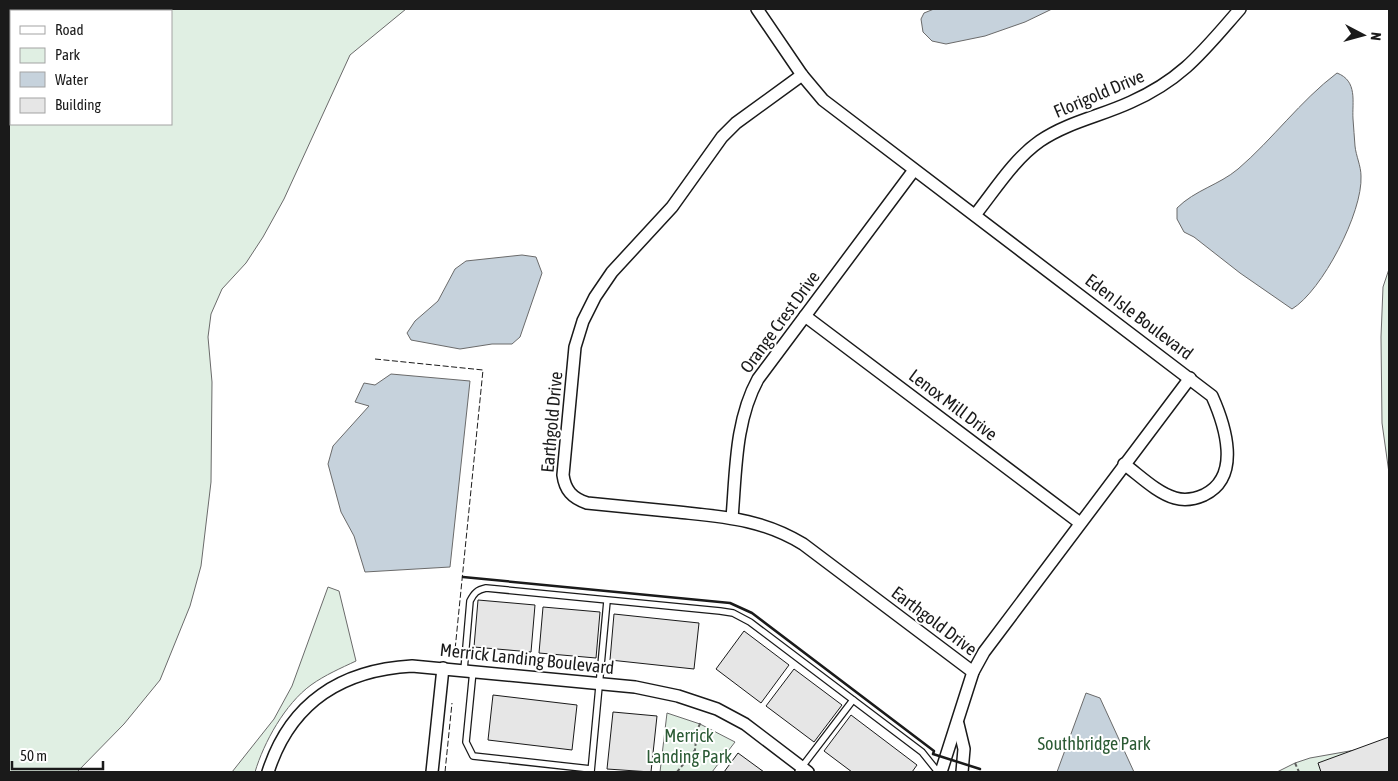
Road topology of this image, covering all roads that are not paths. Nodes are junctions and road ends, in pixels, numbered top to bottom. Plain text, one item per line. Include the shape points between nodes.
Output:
1 (757, 9) edge
2 (1240, 9) edge
3 (802, 75) junction
4 (914, 170) junction
5 (975, 215) junction
6 (805, 316) junction
7 (1190, 378) junction
8 (1124, 464) junction
9 (732, 518) junction
10 (1080, 523) junction
11 (607, 600) junction
12 (443, 668) junction
13 (469, 670) junction
14 (973, 672) junction
15 (599, 684) junction
16 (853, 700) junction
17 (958, 722) junction
18 (591, 771) edge
19 (803, 771) edge
20 (268, 772) edge
21 (432, 772) edge
22 (938, 772) edge
23 (942, 772) edge
24 (962, 772) edge

1 - 3 street, Eden Isle Boulevard
2 - 5 street, Florigold Drive via 1205,51 1179,75 1130,103 1061,128 1039,141 1023,155
3 - 4 street, Eden Isle Boulevard via 823,100
3 - 9 street, Earthgold Drive via 722,137 672,207 612,272 583,321 575,347 563,474 570,494 587,503
4 - 5 street, Eden Isle Boulevard
4 - 6 street, Orange Crest Drive
5 - 7 street, Eden Isle Boulevard
6 - 9 street, Orange Crest Drive via 750,393 741,427
6 - 10 street, Lenox Mill Drive
7 - 8 street, Eden Isle Boulevard
7 - 8 street via 1212,396 1220,413 1228,460 1227,472 1221,482 1202,496 1183,500 1172,498
8 - 10 street, Eden Isle Boulevard
9 - 14 street, Earthgold Drive via 769,526 803,544
10 - 14 street, Eden Isle Boulevard via 984,652
11 - 13 lane via 479,589 470,601
11 - 15 lane
11 - 16 lane via 720,610 740,616
12 - 13 street, Merrick Landing Boulevard
12 - 20 street, Merrick Landing Boulevard via 389,667 338,684 308,704 292,723
12 - 21 street
13 - 15 street, Merrick Landing Boulevard
13 - 18 lane via 466,742 473,756
14 - 17 street, Eden Isle Boulevard
15 - 18 lane
15 - 19 street, Merrick Landing Boulevard via 678,696 717,709 745,724
16 - 19 lane
16 - 22 lane via 922,752
17 - 23 street, Eden Isle Boulevard
17 - 24 street, Eden Isle Boulevard via 964,749

